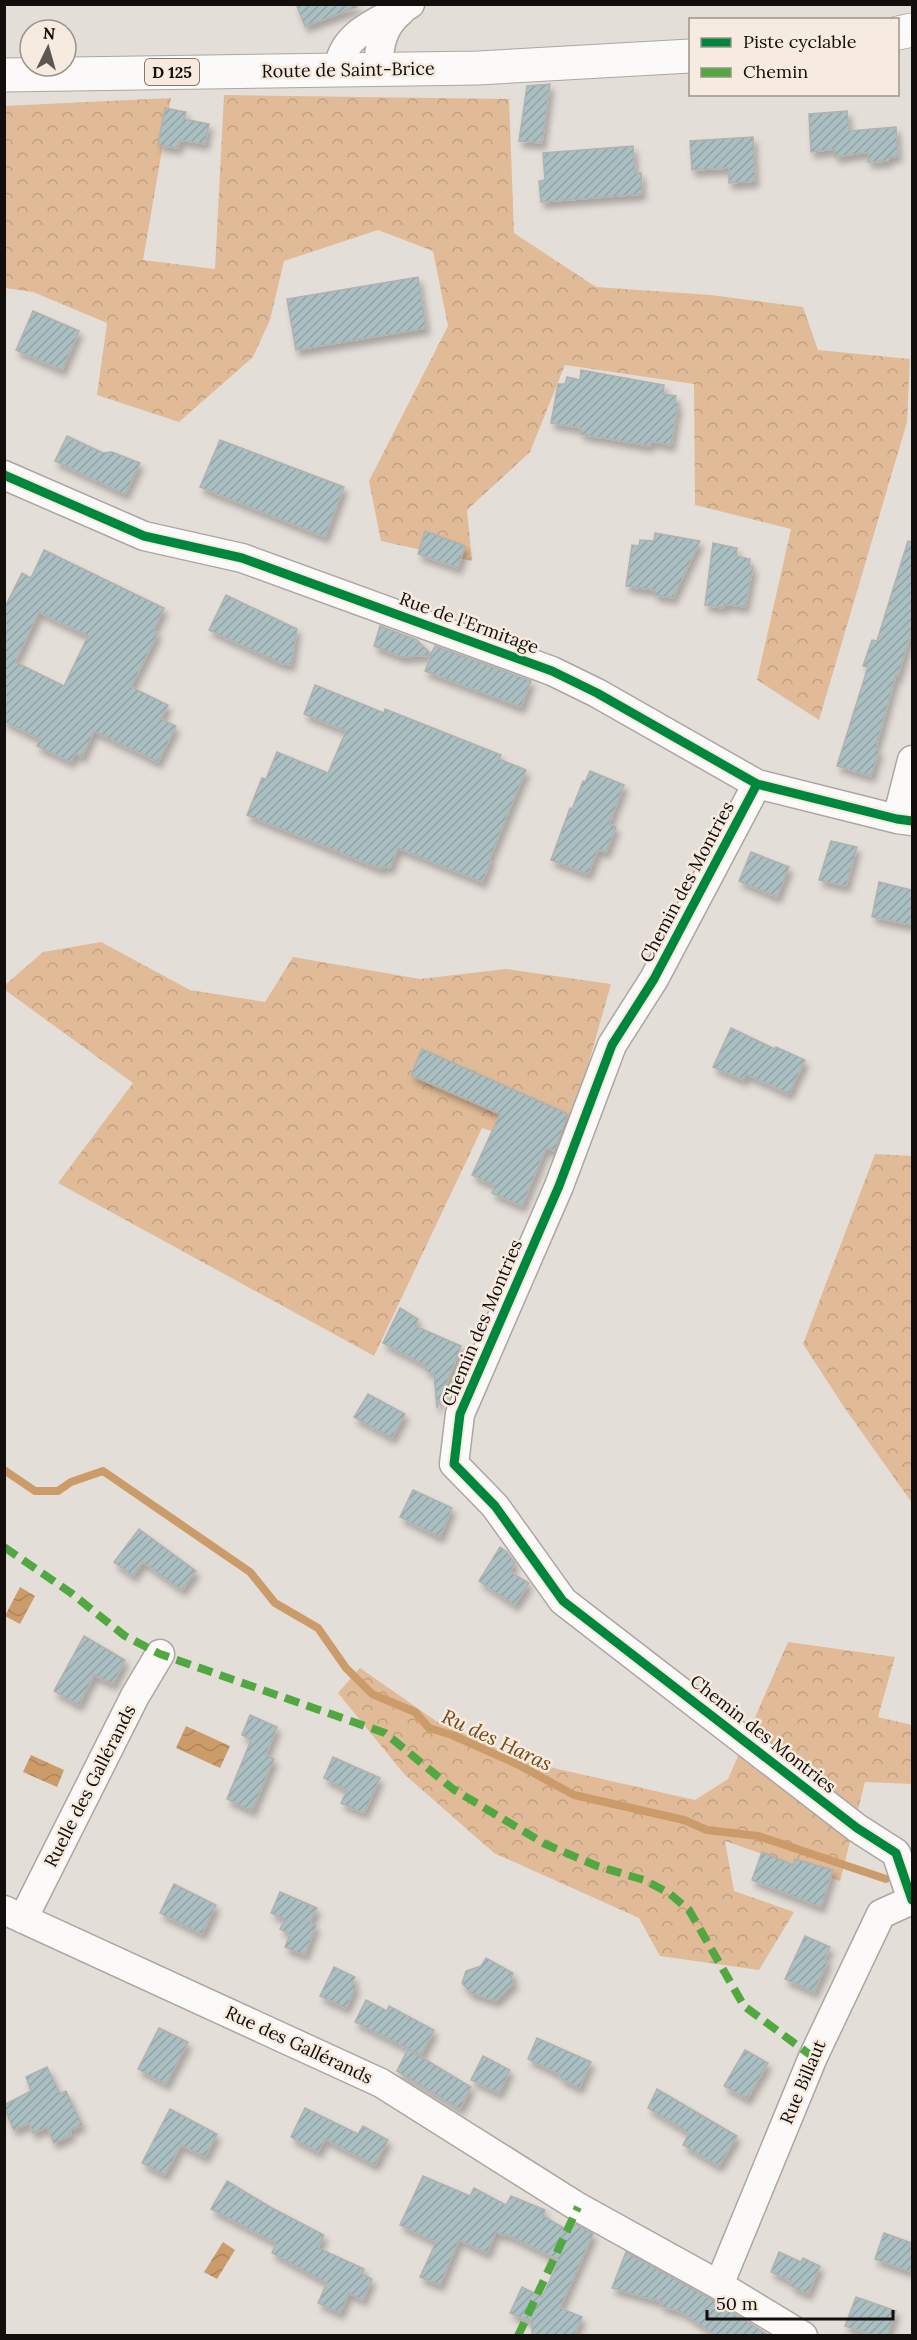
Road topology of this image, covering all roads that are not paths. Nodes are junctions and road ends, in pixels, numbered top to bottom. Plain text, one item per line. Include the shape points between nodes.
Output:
1 (408, 6) edge
2 (689, 56) edge
3 (378, 69) junction
4 (339, 70) junction
5 (4, 75) edge
6 (4, 475) edge
7 (912, 760) edge
8 (757, 784) junction
9 (905, 820) edge
10 (160, 1654) dead end
11 (912, 1900) edge
12 (14, 1914) edge
13 (718, 2285) junction
14 (803, 2336) edge

1 - 3 street via 392,18 384,31
1 - 4 street via 351,40 341,52
2 - 3 main road, Route de Saint-Brice / D 125 via 478,68
3 - 4 main road, Route de Saint-Brice / D 125
4 - 5 main road, Route de Saint-Brice / D 125
6 - 8 street, Rue de l'Ermitage via 144,536 242,558 552,671
7 - 9 street
8 - 9 street, Rue de l'Ermitage
8 - 11 street, Chemin des Montries via 654,979 612,1045 559,1186 460,1414 454,1464 495,1506 563,1601 857,1828 896,1853
10 - 12 street, Ruelle des Gallérands
11 - 13 street, Rue Billaut via 881,1914 813,2057
12 - 13 street, Rue des Gallérands via 381,2083 578,2207
13 - 14 street, Rue des Gallérands

